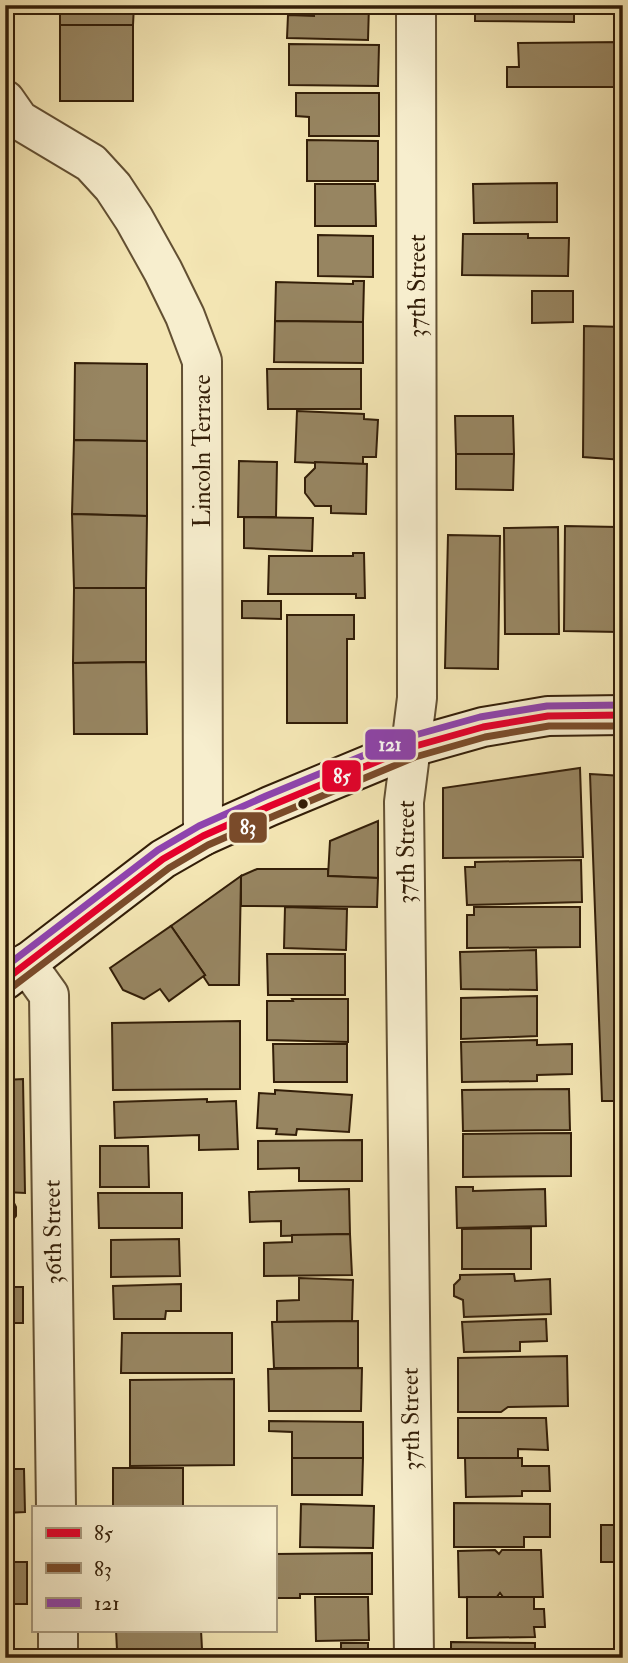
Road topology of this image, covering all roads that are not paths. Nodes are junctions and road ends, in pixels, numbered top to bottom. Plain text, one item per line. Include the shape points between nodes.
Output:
1 (416, 5) edge
2 (5, 100) edge
3 (623, 715) edge
4 (412, 747) junction
5 (203, 836) junction
6 (16, 972) edge
7 (56, 1506) edge
8 (58, 1632) edge
9 (58, 1658) edge
10 (414, 1658) edge

1 - 4 street, 37th Street via 417,698
2 - 5 street, Lincoln Terrace via 19,120 91,163 113,187 163,271 202,361
3 - 4 street via 528,718
4 - 5 street
4 - 10 street, 37th Street via 404,803
5 - 6 street via 163,859
6 - 7 street, 36th Street via 49,995
8 - 9 street

